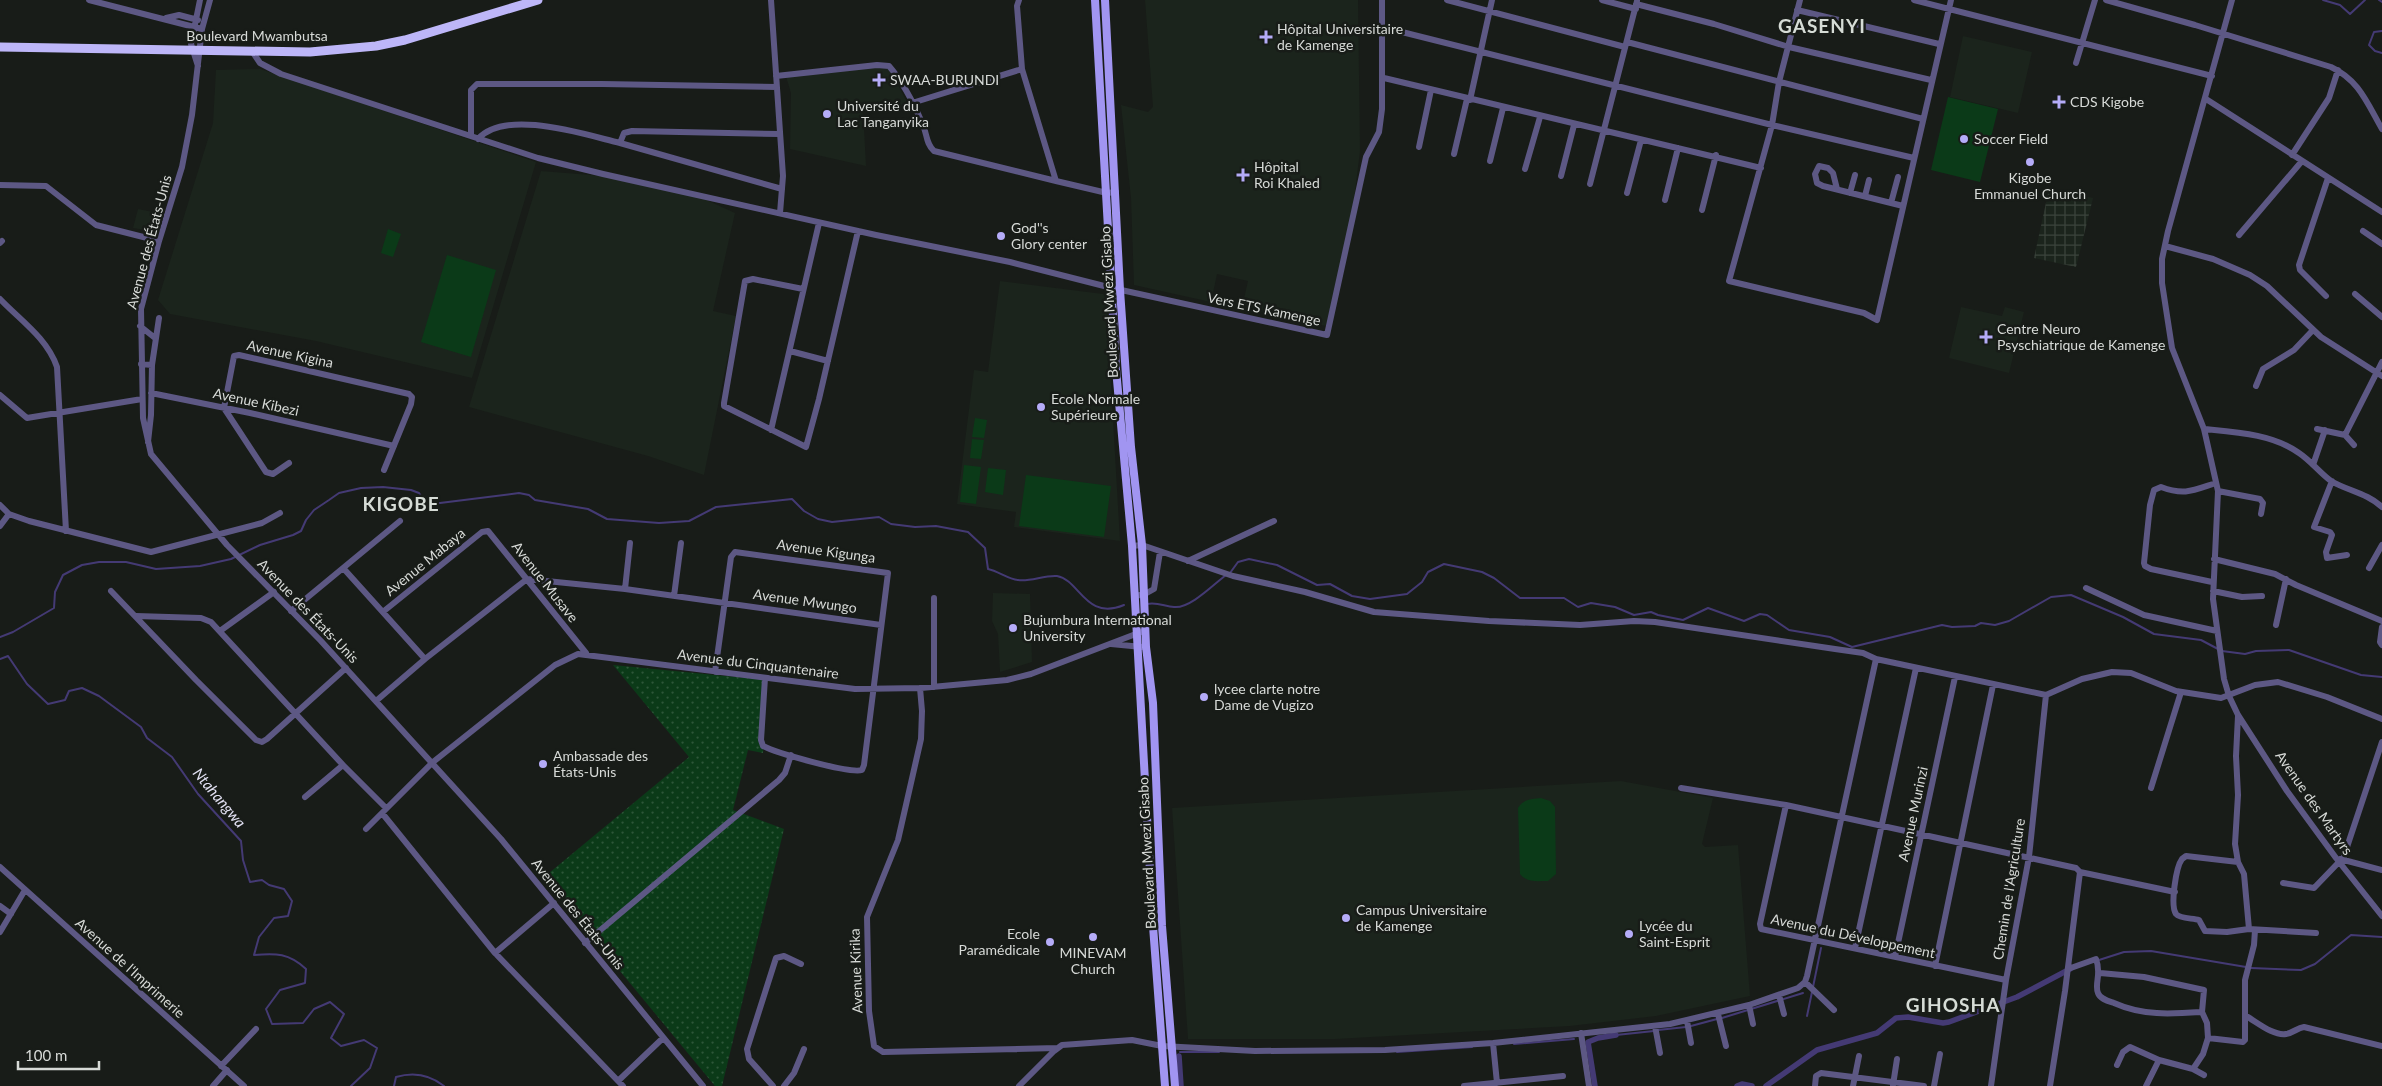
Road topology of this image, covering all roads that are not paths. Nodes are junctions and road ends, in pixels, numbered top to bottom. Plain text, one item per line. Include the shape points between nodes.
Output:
1 (89, 0) edge
2 (200, 0) edge
3 (210, 0) edge
4 (538, 0) edge
5 (771, 0) edge
6 (1019, 0) edge
7 (1095, 0) edge
8 (1105, 0) edge
9 (1382, 0) edge
10 (1447, 0) edge
11 (1492, 0) edge
12 (1602, 0) edge
13 (1799, 0) edge
14 (1914, 0) edge
15 (1951, 0) edge
16 (2095, 0) edge
17 (2106, 0) edge
18 (2232, 0) edge
19 (514, 4) edge
20 (1637, 4) edge
21 (1948, 9) junction
22 (1797, 10) junction
23 (1489, 11) junction
24 (166, 18) junction
25 (196, 19) junction
26 (203, 26) junction
27 (1382, 27) junction
28 (194, 28) junction
29 (2223, 34) junction
30 (1626, 44) junction
31 (1939, 44) junction
32 (2082, 44) junction
33 (0, 46) edge
34 (1789, 47) junction
35 (196, 50) junction
36 (252, 51) junction
37 (1480, 51) junction
38 (2076, 63) dead end
39 (1022, 69) junction
40 (2338, 70) junction
41 (776, 76) junction
42 (2212, 76) junction
43 (1384, 78) junction
44 (1932, 80) junction
45 (1779, 82) junction
46 (1615, 85) junction
47 (777, 87) junction
48 (1431, 90) junction
49 (1469, 99) junction
50 (2206, 99) junction
51 (1101, 102) junction
52 (1110, 102) junction
53 (912, 103) junction
54 (1503, 108) junction
55 (1540, 117) junction
56 (1923, 118) junction
57 (1574, 125) junction
58 (1772, 125) junction
59 (2382, 129) edge
60 (1604, 132) junction
61 (779, 134) junction
62 (471, 136) junction
63 (478, 138) junction
64 (1641, 140) junction
65 (620, 143) junction
66 (1419, 147) dead end
67 (1678, 148) junction
68 (1454, 154) dead end
69 (2292, 154) junction
70 (1716, 156) junction
71 (1914, 158) junction
72 (1490, 161) dead end
73 (2302, 161) junction
74 (1761, 168) junction
75 (1525, 169) dead end
76 (1855, 175) dead end
77 (1561, 176) dead end
78 (1898, 177) dead end
79 (2328, 178) junction
80 (1869, 180) dead end
81 (1056, 182) junction
82 (1590, 184) dead end
83 (0, 186) edge
84 (782, 189) junction
85 (1837, 189) dead end
86 (1116, 192) junction
87 (1107, 193) junction
88 (1627, 193) dead end
89 (1850, 193) junction
90 (1866, 196) junction
91 (1665, 200) dead end
92 (1891, 203) junction
93 (1903, 206) junction
94 (1702, 210) dead end
95 (2382, 212) edge
96 (780, 213) junction
97 (819, 223) junction
98 (858, 231) junction
99 (2363, 231) dead end
100 (2239, 235) dead end
101 (159, 241) junction
102 (2382, 244) edge
103 (2164, 246) junction
104 (803, 289) junction
105 (1116, 289) junction
106 (2355, 294) dead end
107 (2326, 296) dead end
108 (2, 304) edge
109 (2382, 317) edge
110 (159, 318) dead end
111 (140, 326) junction
112 (2313, 330) junction
113 (155, 338) junction
114 (790, 351) junction
115 (828, 361) junction
116 (2382, 362) edge
117 (141, 364) junction
118 (152, 366) junction
119 (2379, 375) edge
120 (2256, 386) dead end
121 (152, 393) junction
122 (0, 395) edge
123 (142, 399) junction
124 (224, 408) junction
125 (59, 413) junction
126 (2204, 429) junction
127 (2317, 429) dead end
128 (771, 430) junction
129 (2325, 430) junction
130 (2345, 435) junction
131 (147, 444) junction
132 (2354, 445) dead end
133 (394, 446) junction
134 (289, 463) dead end
135 (2313, 464) junction
136 (384, 470) dead end
137 (2332, 481) junction
138 (2216, 483) junction
139 (2218, 491) junction
140 (2381, 503) edge
141 (0, 505) edge
142 (280, 513) dead end
143 (10, 514) junction
144 (2261, 514) dead end
145 (400, 521) dead end
146 (1274, 521) dead end
147 (0, 526) edge
148 (66, 531) junction
149 (482, 532) joint
150 (218, 535) junction
151 (630, 543) dead end
152 (681, 543) dead end
153 (1142, 545) junction
154 (2382, 545) edge
155 (1132, 546) junction
156 (1160, 552) junction
157 (2347, 555) dead end
158 (2214, 559) junction
159 (1188, 560) junction
160 (2368, 568) dead end
161 (344, 569) junction
162 (527, 579) junction
163 (2286, 579) junction
164 (2212, 582) junction
165 (2086, 588) dead end
166 (625, 589) junction
167 (111, 591) dead end
168 (2213, 591) junction
169 (274, 592) junction
170 (674, 596) junction
171 (2262, 596) dead end
172 (934, 598) dead end
173 (1135, 598) junction
174 (1145, 598) junction
175 (725, 603) junction
176 (292, 611) junction
177 (384, 611) junction
178 (136, 616) junction
179 (2382, 621) edge
180 (881, 625) junction
181 (2276, 625) dead end
182 (2382, 627) edge
183 (220, 631) junction
184 (2217, 631) junction
185 (1136, 632) junction
186 (1145, 632) junction
187 (1111, 644) junction
188 (2382, 645) edge
189 (1136, 647) junction
190 (1146, 647) junction
191 (586, 653) junction
192 (425, 659) junction
193 (1876, 659) junction
194 (346, 668) junction
195 (1916, 668) junction
196 (715, 672) junction
197 (1955, 677) junction
198 (765, 678) junction
199 (1994, 686) junction
200 (934, 687) junction
201 (920, 688) junction
202 (873, 690) junction
203 (2182, 692) junction
204 (2046, 695) junction
205 (2230, 698) junction
206 (376, 701) junction
207 (296, 714) junction
208 (2238, 715) junction
209 (2382, 719) edge
210 (2382, 742) edge
211 (791, 755) junction
212 (433, 762) junction
213 (343, 765) junction
214 (1682, 788) dead end
215 (2151, 788) dead end
216 (305, 797) dead end
217 (1786, 805) junction
218 (384, 810) junction
219 (1842, 817) junction
220 (1881, 826) junction
221 (1147, 827) junction
222 (1158, 827) junction
223 (366, 829) dead end
224 (1922, 834) junction
225 (1960, 842) junction
226 (2029, 857) junction
227 (2339, 860) junction
228 (2238, 862) junction
229 (0, 867) edge
230 (2382, 870) edge
231 (2080, 872) junction
232 (2283, 883) dead end
233 (25, 890) junction
234 (2175, 892) junction
235 (554, 904) junction
236 (0, 906) edge
237 (11, 914) junction
238 (2382, 916) edge
239 (2252, 930) junction
240 (0, 932) edge
241 (2316, 933) dead end
242 (1814, 940) junction
243 (585, 943) junction
244 (1855, 948) junction
245 (495, 953) junction
246 (1895, 957) junction
247 (801, 964) dead end
248 (1936, 966) junction
249 (2068, 969) junction
250 (2100, 973) junction
251 (2006, 980) junction
252 (1805, 982) junction
253 (1779, 995) junction
254 (1749, 1005) junction
255 (1834, 1010) dead end
256 (2202, 1012) junction
257 (1718, 1014) junction
258 (1784, 1014) dead end
259 (2246, 1016) junction
260 (1686, 1021) junction
261 (1753, 1024) dead end
262 (1655, 1026) junction
263 (256, 1029) dead end
264 (1581, 1034) junction
265 (663, 1038) junction
266 (2208, 1038) junction
267 (1493, 1043) junction
268 (1691, 1043) dead end
269 (1162, 1046) junction
270 (1172, 1046) junction
271 (1726, 1046) dead end
272 (2382, 1046) edge
273 (1057, 1048) junction
274 (804, 1049) dead end
275 (1660, 1053) dead end
276 (1940, 1054) dead end
277 (1859, 1056) dead end
278 (1897, 1059) dead end
279 (2159, 1060) junction
280 (2117, 1065) dead end
281 (224, 1068) junction
282 (2193, 1069) junction
283 (2204, 1075) dead end
284 (1563, 1076) dead end
285 (1854, 1078) junction
286 (621, 1083) edge
287 (1497, 1083) junction
288 (1893, 1084) edge
289 (213, 1086) edge
290 (244, 1086) edge
291 (703, 1086) edge
292 (773, 1086) edge
293 (784, 1086) edge
294 (1019, 1086) edge
295 (1165, 1086) edge
296 (1175, 1086) edge
297 (1464, 1086) edge
298 (1589, 1086) edge
299 (1815, 1086) edge
300 (1853, 1086) edge
301 (1924, 1086) edge
302 (1934, 1086) edge
303 (1991, 1086) edge
304 (2050, 1086) edge
305 (2146, 1086) edge

1 - 24 street
2 - 25 street
3 - 26 street
4 - 19 highway, Boulevard Mwambutsa
5 - 41 street
6 - 39 street
7 - 51 main road, Boulevard Mwezi Gisabo
8 - 52 main road, Boulevard Mwezi Gisabo
9 - 27 street
10 - 23 street
11 - 23 street
12 - 20 street
13 - 22 street
14 - 21 street
15 - 21 street
16 - 32 street
17 - 29 street
18 - 29 street, Avenue des Martyrs
19 - 36 highway, Boulevard Mwambutsa via 432,33 376,46 310,52
20 - 30 street
20 - 34 street
21 - 31 street
21 - 32 street
22 - 31 street
22 - 34 street
23 - 30 street
23 - 37 street
24 - 25 street via 179,15
24 - 28 street
25 - 26 street
25 - 28 street
26 - 28 street
26 - 35 street
27 - 37 street
27 - 43 street
28 - 35 street
29 - 40 street
29 - 42 street, Avenue des Martyrs
30 - 45 street
30 - 46 street
31 - 44 street
32 - 38 street
32 - 42 street
33 - 35 highway, Boulevard Mwambutsa
34 - 44 street
34 - 45 street
35 - 36 highway, Boulevard Mwambutsa
35 - 101 street, Avenue des États-Unis via 198,67 182,167
36 - 62 street via 260,62 280,74
37 - 46 street
37 - 49 street
39 - 53 street
39 - 81 street
40 - 59 street via 2357,86
40 - 69 street via 2329,98
41 - 47 street
41 - 53 street via 889,66
42 - 50 street, Avenue des Martyrs
43 - 48 street
43 - 105 street, Vers ETS Kamenge via 1379,132 1366,157 1327,335
44 - 56 street
45 - 56 street
45 - 58 street
46 - 58 street
46 - 60 street
47 - 61 street
47 - 62 street via 477,84 471,90
48 - 49 street
48 - 66 street
49 - 54 street
49 - 68 street
50 - 69 street
50 - 103 street, Avenue des Martyrs
51 - 52 main road
51 - 87 main road, Boulevard Mwezi Gisabo
52 - 86 main road, Boulevard Mwezi Gisabo
53 - 81 street via 934,151
54 - 55 street
54 - 72 street
55 - 57 street
55 - 75 street
56 - 71 street
57 - 60 street
57 - 77 street
58 - 71 street
58 - 74 street
60 - 64 street
60 - 82 street
61 - 65 street via 632,132 624,133
61 - 84 street
62 - 63 street
63 - 65 street via 491,129 525,124
63 - 96 street via 594,172
64 - 67 street
64 - 88 street
65 - 84 street
67 - 70 street
67 - 91 street
69 - 73 street
70 - 74 street
70 - 94 street
71 - 93 street
73 - 79 street
73 - 100 street
74 - 93 street via 1729,281 1864,313 1877,320
76 - 89 street
78 - 92 street
79 - 95 street
79 - 107 street via 2299,265 2300,270
80 - 90 street
81 - 87 street
83 - 101 street via 46,186 96,225
84 - 96 street
85 - 89 street
86 - 87 street
86 - 105 main road, Boulevard Mwezi Gisabo
87 - 105 main road, Boulevard Mwezi Gisabo
89 - 90 street
90 - 92 street
92 - 93 street
96 - 97 street
97 - 98 street
97 - 104 street
98 - 105 street via 1010,262
98 - 115 street
99 - 102 street
101 - 111 street, Avenue des États-Unis via 143,301
103 - 112 street via 2213,259 2250,275 2267,286
103 - 126 street, Avenue des Martyrs via 2162,283 2172,348
104 - 114 street
104 - 128 street via 748,279 743,284 724,405
105 - 153 main road, Boulevard Mwezi Gisabo
105 - 155 main road, Boulevard Mwezi Gisabo via 1117,378
106 - 109 street
108 - 125 street via 34,332 54,360
110 - 113 street
111 - 113 street
111 - 117 street, Avenue des États-Unis
112 - 119 street
112 - 120 street via 2294,350 2263,369
113 - 118 street
114 - 115 street
114 - 128 street
115 - 128 street via 808,447
116 - 119 street
117 - 118 street
117 - 123 street, Avenue des États-Unis
118 - 121 street
119 - 130 street
121 - 124 street, Avenue Kibezi
121 - 131 street
122 - 125 street via 27,418
123 - 125 street
123 - 131 street, Avenue des États-Unis
124 - 133 street, Avenue Kibezi
124 - 133 street, Avenue Kigina via 232,360 239,355 248,357 409,394 412,404
124 - 134 street via 266,472 273,474
125 - 148 street
126 - 135 street via 2270,440 2298,452
126 - 138 street, Avenue des Martyrs
127 - 129 street
129 - 130 street
129 - 135 street
130 - 132 street
131 - 150 street, Avenue des États-Unis via 151,454
133 - 136 street
135 - 137 street
137 - 140 street
137 - 157 street via 2314,527 2332,535 2327,558
138 - 139 street, Avenue des Martyrs
138 - 164 street via 2185,493 2162,488 2154,490 2144,563 2151,570
139 - 144 street via 2260,499 2263,503
139 - 158 street, Avenue des Martyrs
141 - 143 street
142 - 150 street via 262,523
143 - 147 street
143 - 148 street
145 - 161 street
146 - 159 street
148 - 150 street via 151,552
149 - 162 street, Avenue Musave via 488,531 492,535
149 - 177 street, Avenue Mabaya
150 - 169 street, Avenue des États-Unis
151 - 166 street
152 - 170 street
153 - 155 street
153 - 156 street
153 - 174 main road, Boulevard Mwezi Gisabo
154 - 160 street
155 - 173 main road, Boulevard Mwezi Gisabo
156 - 159 street
156 - 174 street via 1155,588
158 - 163 street
158 - 164 street, Avenue des Martyrs
159 - 193 street via 1251,582 1305,592 1384,613 1580,625 1655,622 1835,648
161 - 176 street
161 - 177 street
162 - 166 street, Avenue Mwungo
162 - 191 street, Avenue Musave
162 - 192 street
163 - 179 street
163 - 181 street
164 - 168 street, Avenue des Martyrs
165 - 184 street via 2144,615
166 - 170 street, Avenue Mwungo
167 - 178 street
168 - 171 street via 2242,597
168 - 184 street, Avenue des Martyrs
169 - 176 street, Avenue des États-Unis
169 - 183 street
170 - 175 street, Avenue Mwungo
172 - 200 street
173 - 174 street
173 - 185 main road, Boulevard Mwezi Gisabo
174 - 186 main road, Boulevard Mwezi Gisabo
175 - 180 street, Avenue Mwungo
175 - 180 street, Avenue Kigunga via 731,557 738,551 886,572
175 - 196 street
176 - 194 street, Avenue des États-Unis
177 - 192 street
178 - 183 street via 201,618
178 - 207 street via 256,740 262,742 267,739
180 - 202 street, Avenue Kigunga
182 - 188 street
183 - 207 street
184 - 205 street, Avenue des Martyrs
185 - 186 street
185 - 187 street, Avenue du Cinquantenaire
185 - 189 main road, Boulevard Mwezi Gisabo
186 - 190 main road, Boulevard Mwezi Gisabo
187 - 189 street
187 - 200 street, Avenue du Cinquantenaire via 1007,680
189 - 190 street
189 - 221 main road, Boulevard Mwezi Gisabo
190 - 222 main road, Boulevard Mwezi Gisabo via 1153,703
191 - 196 street, Avenue du Cinquantenaire
191 - 212 street, Avenue du Cinquantenaire via 555,665
192 - 206 street
193 - 195 street
193 - 219 street
194 - 206 street, Avenue des États-Unis
194 - 207 street
195 - 197 street
195 - 220 street
196 - 198 street, Avenue du Cinquantenaire
197 - 199 street
197 - 224 street, Avenue Murinzi
198 - 202 street, Avenue du Cinquantenaire
198 - 211 street via 762,745
199 - 204 street
199 - 225 street
200 - 201 street, Avenue du Cinquantenaire
201 - 202 street, Avenue du Cinquantenaire
201 - 273 street, Avenue Kirika via 921,739 898,840 867,917 869,1011 874,1046 884,1052
202 - 211 street, Avenue Kigunga via 862,770
203 - 204 street via 2121,672 2082,679
203 - 205 street
203 - 215 street
204 - 226 street, Chemin de l'Agriculture
205 - 208 street, Avenue des Martyrs
205 - 209 street via 2255,685 2278,682
206 - 212 street, Avenue des États-Unis
207 - 213 street
208 - 227 street, Avenue des Martyrs via 2287,791
208 - 228 street via 2238,795 2234,830
210 - 227 street
211 - 243 street via 779,780
212 - 218 street, Avenue du Cinquantenaire
212 - 235 street, Avenue des États-Unis
213 - 216 street
213 - 218 street
214 - 217 street
217 - 219 street
217 - 242 street, Avenue du Développement via 1760,927
218 - 223 street, Avenue du Cinquantenaire
218 - 245 street
219 - 220 street
219 - 242 street
220 - 224 street
220 - 244 street
221 - 222 main road
221 - 269 main road, Boulevard Mwezi Gisabo
222 - 270 main road, Boulevard Mwezi Gisabo
224 - 225 street
224 - 246 street, Avenue Murinzi
225 - 226 street
225 - 248 street
226 - 231 street via 2070,866
226 - 251 street, Chemin de l'Agriculture
227 - 230 street
227 - 232 street via 2314,888
227 - 238 street, Avenue des Martyrs
228 - 234 street via 2186,856 2179,863
228 - 239 street via 2244,874
229 - 233 street, Avenue de l'Imprimerie
231 - 234 street
231 - 249 street
233 - 237 street
233 - 281 street, Avenue de l'Imprimerie
234 - 239 street via 2175,912 2178,916 2199,920 2204,931
235 - 243 street, Avenue des États-Unis
235 - 245 street
236 - 237 street
237 - 240 street
239 - 241 street
239 - 259 street via 2254,945 2245,980
242 - 244 street, Avenue du Développement
242 - 252 street
243 - 265 street, Avenue des États-Unis
244 - 246 street, Avenue du Développement
245 - 286 street
246 - 248 street, Avenue du Développement
247 - 292 street via 784,956 776,958 747,1049 749,1059
248 - 251 street, Avenue du Développement
249 - 250 street via 2093,959
249 - 304 street
250 - 256 street via 2144,977 2202,989
250 - 256 street via 2097,990 2100,998 2124,1008 2158,1015
251 - 303 street, Chemin de l'Agriculture
252 - 253 street
252 - 255 street
253 - 254 street
253 - 258 street
254 - 257 street
254 - 261 street
256 - 266 street
257 - 260 street
257 - 271 street
259 - 266 street via 2243,1042
259 - 272 street via 2282,1034 2304,1027
260 - 262 street
260 - 268 street
262 - 264 street
262 - 275 street
263 - 281 street
264 - 267 street
264 - 298 street
265 - 286 street
265 - 291 street, Avenue des États-Unis
266 - 282 street
267 - 270 street via 1364,1051 1236,1051
267 - 287 street
269 - 270 street
269 - 273 street via 1129,1040
269 - 295 main road, Boulevard Mwezi Gisabo
270 - 296 main road, Boulevard Mwezi Gisabo
273 - 294 street
274 - 293 street via 794,1073
276 - 302 street
277 - 285 street
278 - 288 street
279 - 280 street via 2130,1047 2123,1052
279 - 282 street
279 - 305 street
281 - 289 street
281 - 290 street, Avenue de l'Imprimerie
282 - 283 street
284 - 287 street
285 - 288 street
285 - 299 street via 1821,1073 1816,1076
285 - 300 street
287 - 297 street
288 - 301 street

